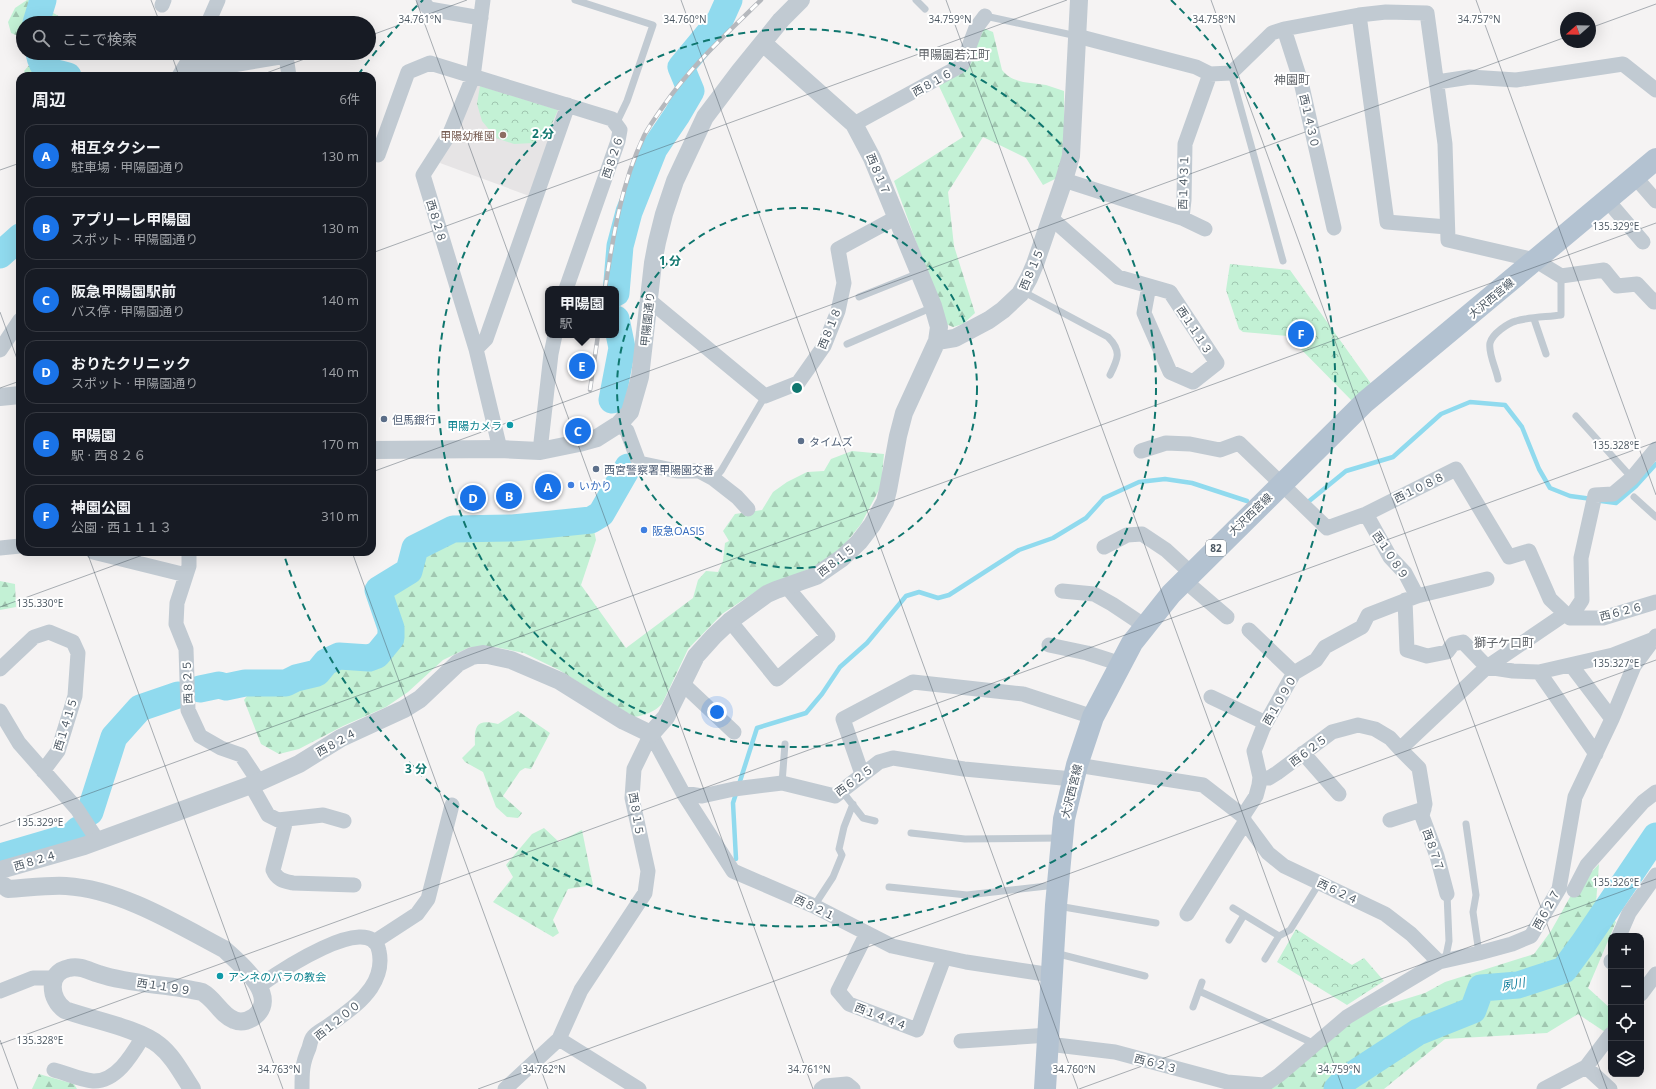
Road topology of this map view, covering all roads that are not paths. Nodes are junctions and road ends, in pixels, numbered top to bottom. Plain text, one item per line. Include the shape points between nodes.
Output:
1 (218, 0) edge
2 (424, 0) edge
3 (483, 0) edge
4 (575, 0) edge
5 (800, 0) edge
6 (916, 0) edge
7 (1079, 0) edge
8 (925, 9) dead end
9 (1359, 15) junction
10 (211, 16) edge
11 (985, 16) joint
12 (481, 18) junction
13 (1284, 29) junction
14 (1077, 36) junction
15 (763, 43) junction
16 (262, 60) edge
17 (287, 60) edge
18 (186, 65) edge
19 (288, 72) edge
20 (1231, 73) junction
21 (1210, 74) junction
22 (473, 77) junction
23 (1437, 82) junction
24 (1656, 90) edge
25 (568, 105) junction
26 (616, 124) junction
27 (854, 124) junction
28 (378, 155) dead end
29 (1656, 159) edge
30 (1635, 177) junction
31 (1064, 180) junction
32 (1607, 200) junction
33 (1656, 201) edge
34 (897, 217) junction
35 (1050, 217) junction
36 (1182, 218) junction
37 (1447, 227) junction
38 (1205, 228) dead end
39 (1334, 228) dead end
40 (1644, 242) dead end
41 (1535, 260) junction
42 (1283, 261) dead end
43 (918, 273) junction
44 (1561, 276) junction
45 (567, 286) edge
46 (1149, 286) junction
47 (1022, 291) junction
48 (858, 297) dead end
49 (649, 300) junction
50 (1656, 300) edge
51 (933, 306) junction
52 (1534, 319) junction
53 (16, 326) edge
54 (554, 338) edge
55 (937, 341) junction
56 (847, 344) dead end
57 (476, 349) junction
58 (0, 350) edge
59 (1546, 354) dead end
60 (1110, 375) dead end
61 (1498, 379) dead end
62 (16, 395) edge
63 (765, 396) junction
64 (0, 397) edge
65 (1576, 416) dead end
66 (619, 424) junction
67 (500, 449) junction
68 (1656, 449) edge
69 (376, 450) edge
70 (540, 451) junction
71 (1141, 451) dead end
72 (1632, 478) junction
73 (714, 480) junction
74 (1281, 484) junction
75 (1634, 496) dead end
76 (748, 509) dead end
77 (1366, 514) junction
78 (1656, 517) edge
79 (16, 546) edge
80 (0, 548) edge
81 (1104, 548) dead end
82 (109, 556) edge
83 (189, 556) edge
84 (186, 575) junction
85 (1188, 576) junction
86 (1488, 579) dead end
87 (786, 586) junction
88 (1062, 591) dead end
89 (1411, 598) junction
90 (1656, 602) edge
91 (1568, 616) junction
92 (1227, 617) dead end
93 (730, 621) junction
94 (1145, 626) junction
95 (1248, 630) dead end
96 (1655, 638) edge
97 (1049, 645) dead end
98 (1121, 664) junction
99 (1571, 665) junction
100 (1487, 667) junction
101 (0, 669) edge
102 (1539, 672) junction
103 (1294, 673) junction
104 (683, 684) junction
105 (1211, 697) dead end
106 (0, 711) edge
107 (1093, 717) junction
108 (1612, 719) junction
109 (1266, 723) junction
110 (734, 732) dead end
111 (651, 734) junction
112 (785, 744) dead end
113 (1400, 749) junction
114 (1303, 753) junction
115 (1596, 754) junction
116 (43, 771) junction
117 (1075, 772) junction
118 (862, 774) junction
119 (1260, 777) junction
120 (782, 782) junction
121 (255, 783) junction
122 (842, 790) junction
123 (1656, 792) edge
124 (683, 793) junction
125 (1339, 794) dead end
126 (853, 804) junction
127 (452, 805) dead end
128 (1424, 809) junction
129 (1244, 819) junction
130 (286, 820) junction
131 (1390, 820) dead end
132 (344, 821) dead end
133 (875, 821) dead end
134 (1466, 824) dead end
135 (911, 833) dead end
136 (1062, 838) junction
137 (98, 841) junction
138 (0, 870) edge
139 (1656, 875) edge
140 (1320, 882) junction
141 (0, 883) edge
142 (354, 885) dead end
143 (889, 887) dead end
144 (1574, 890) dead end
145 (1447, 894) joint
146 (1057, 895) junction
147 (814, 906) junction
148 (1233, 908) dead end
149 (1187, 914) dead end
150 (1244, 915) junction
151 (1156, 923) dead end
152 (1620, 933) edge
153 (867, 934) junction
154 (1279, 936) junction
155 (1229, 940) dead end
156 (374, 942) junction
157 (1053, 952) junction
158 (1479, 953) junction
159 (944, 958) junction
160 (1265, 959) dead end
161 (1442, 962) junction
162 (1656, 974) edge
163 (1052, 975) junction
164 (1145, 976) dead end
165 (54, 978) junction
166 (1202, 982) dead end
167 (259, 986) junction
168 (1644, 990) edge
169 (0, 991) edge
170 (1199, 991) junction
171 (1193, 1007) dead end
172 (144, 1036) junction
173 (1608, 1038) edge
174 (559, 1039) junction
175 (1049, 1040) junction
176 (961, 1041) dead end
177 (1315, 1044) junction
178 (1586, 1067) junction
179 (54, 1070) dead end
180 (1263, 1087) edge
181 (192, 1089) edge
182 (302, 1089) edge
183 (507, 1089) edge
184 (639, 1089) edge
185 (822, 1089) edge
186 (853, 1089) edge
187 (1045, 1089) edge
188 (1544, 1089) edge
189 (1610, 1089) edge

1 - 10 street
2 - 12 street via 429,9
3 - 12 street, 西８２８
4 - 26 lane via 652,25 627,101
5 - 15 street, 甲陽園通り
6 - 8 lane
7 - 14 street, 西８１５
9 - 13 street
9 - 23 street via 1386,12 1427,13
9 - 37 street via 1387,222
11 - 14 lane
11 - 27 street, 西８１６ via 976,28 962,65
12 - 22 street, 西８２８
13 - 20 street via 1272,32
13 - 39 street, 西１４３０ via 1301,82
14 - 21 street via 1196,67
14 - 31 street, 西８１５ via 1071,156
15 - 27 street, 西８１７
15 - 49 street, 甲陽園通り via 705,117 675,181 656,242
16 - 18 street via 226,66
17 - 19 street
20 - 21 street
20 - 42 lane
21 - 36 street, 西１４３１ via 1185,144
22 - 25 street, 西８２６
22 - 28 street, 西８２６ via 430,63 408,72
22 - 57 street, 西８２８ via 450,133 423,175
23 - 24 street via 1470,77 1516,80 1623,64
23 - 37 street via 1445,144
25 - 26 street, 西８２６ via 612,119
25 - 57 street via 486,339
26 - 45 street, 西８２６ via 620,130 618,141
27 - 34 street, 西８１７ via 872,158
29 - 30 main road, 大沢西宮線 / 82
30 - 32 main road, 大沢西宮線 / 82
30 - 33 street
31 - 35 street, 西８１５
31 - 36 street, 西１４３１
32 - 40 street
32 - 41 main road, 大沢西宮線 / 82
34 - 43 street, 西８１７
34 - 63 street, 西８１８ via 838,249 844,283 838,311 824,346 798,383
35 - 46 street, 西１１１３ via 1118,277
35 - 47 street, 西８１５ via 1035,264
36 - 38 street
37 - 41 street via 1448,240
41 - 44 street
41 - 74 main road, 大沢西宮線 / 82 via 1365,402
43 - 48 lane
43 - 51 street, 西８１７
44 - 50 street via 1604,270 1617,286 1638,284 1654,302
44 - 52 lane via 1562,315
46 - 46 street, 西１１１３ via 1170,292 1217,363 1193,382 1170,372 1144,313
47 - 55 street, 西８１５ via 1003,310 988,320 955,338
47 - 60 lane via 1108,337 1115,345 1118,359
49 - 63 street
49 - 66 street, 甲陽園通り via 640,378 630,412
51 - 55 street, 西８１７ via 938,327
51 - 56 lane
52 - 59 lane
52 - 61 lane via 1514,321 1490,342
53 - 58 street
54 - 70 street
55 - 87 street, 西８１５ via 904,413 888,490 872,526 842,558 816,576
57 - 67 street, 西８２８
62 - 64 street
63 - 73 lane
65 - 72 lane
66 - 70 street, 甲陽園通り via 597,438
66 - 73 street via 627,431 639,463 677,471 699,472
67 - 69 street, 甲陽園通り
67 - 70 street, 甲陽園通り
68 - 72 street
71 - 74 street via 1166,443 1190,444 1220,450 1239,443
72 - 91 street via 1613,494 1594,500 1581,558 1582,600
73 - 76 street
74 - 77 street, 西１０８８ via 1326,528
74 - 85 main road, 大沢西宮線 / 82
75 - 78 lane
77 - 89 street, 西１０８９ via 1390,557 1405,573
77 - 91 street, 西１０８８ via 1456,470 1509,557 1529,551 1550,599
79 - 80 street
81 - 85 street via 1127,535 1142,534 1166,550
82 - 84 street
83 - 84 street, 西８２５
84 - 121 street, 西８２５ via 177,603 176,624 186,649 188,710 200,736 221,748 241,754
85 - 92 street
85 - 94 main road, 大沢西宮線 / 82
86 - 89 street, 西１０９０
87 - 93 street, 西８１５ via 767,594
87 - 93 street via 828,636 777,679
88 - 94 street via 1094,594
89 - 100 street via 1407,650 1427,656 1447,652 1453,644 1463,642
89 - 103 street, 西１０９０ via 1368,615 1362,627 1325,647 1316,660
90 - 91 street, 西６２６ via 1603,618
91 - 100 street
93 - 104 street, 西８１５ via 696,656
94 - 98 main road, 大沢西宮線 / 82
95 - 103 street
96 - 99 street via 1613,655
96 - 108 street, 西６２７ via 1634,666
97 - 98 street via 1087,652
98 - 107 main road, 大沢西宮線 / 82
99 - 102 street
99 - 108 street
100 - 102 street
100 - 113 street
101 - 116 street, 西１４１５ via 34,637 49,632 73,642 78,653 75,696 58,751
102 - 115 street
103 - 109 street, 西１０９０
104 - 110 street
104 - 111 street, 西８１５ via 666,717
105 - 109 street
106 - 116 street via 19,743
107 - 117 main road, 大沢西宮線 / 82
107 - 118 street via 1023,694 913,682 843,719
108 - 115 street, 西６２７
109 - 119 street, 西１０９０ via 1254,752
111 - 121 street, 西８２４ via 624,721 560,681 511,660 483,654 472,656 458,664 420,699 404,709 341,738 299,764
111 - 124 street, 西８２１
111 - 174 street, 西８１５ via 634,769 632,798 648,871 645,892 581,990
112 - 120 lane
113 - 114 street, 西６２５ via 1390,738 1374,729 1358,725 1332,732
113 - 128 street, 西８７７ via 1419,768
114 - 119 street, 西６２５ via 1269,778
114 - 125 street
115 - 158 street, 西６２７ via 1575,797 1559,888 1531,936
116 - 137 street via 77,809
117 - 118 street, 西６２５ via 964,769 893,758 878,762
117 - 129 street, 西６２５ via 1203,785
117 - 136 main road, 大沢西宮線 / 82
118 - 122 street, 西６２５
119 - 129 street via 1256,796
120 - 122 street, 西６２５ via 835,796
120 - 124 street, 西６２５ via 702,796
121 - 130 street, 西８２５ via 268,815 278,820
121 - 137 street, 西８２４
122 - 126 lane
123 - 144 street via 1643,802 1586,865
124 - 147 street, 西８２１ via 734,871
126 - 133 lane via 863,818
126 - 147 lane via 839,849 842,855 833,877
127 - 156 street via 428,899 417,914
128 - 131 street
128 - 145 street, 西８７７ via 1422,816 1439,862
129 - 140 street, 西６２４ via 1268,853 1284,866
129 - 149 street
130 - 132 street via 323,815
130 - 142 street via 273,870 276,876 293,883
134 - 158 lane via 1476,895 1473,912
135 - 136 lane via 965,839
136 - 146 main road, 大沢西宮線 / 82
137 - 138 street, 西８２４
139 - 152 street via 1629,913
140 - 154 lane via 1290,930
140 - 161 street, 西６２４ via 1385,914 1412,934
141 - 167 street via 8,889 66,886 101,892 131,901 224,949
143 - 146 lane via 967,895
145 - 161 lane, 西８７７ via 1449,941
146 - 151 lane
146 - 157 main road, 大沢西宮線 / 82
147 - 153 street, 西８２１
148 - 150 lane
150 - 154 lane
150 - 155 lane
153 - 159 street, 西８２１ via 892,946
153 - 159 street, 西１４４４ via 838,991 849,1004 917,1030
154 - 160 lane
156 - 167 street via 368,937 357,936 338,941 285,968
156 - 182 street, 西１２００ via 380,956 377,977 360,1003 313,1037 302,1063
157 - 163 main road, 大沢西宮線 / 82
157 - 164 lane
158 - 161 street, 西６２７
159 - 163 street, 西８２１
161 - 177 street, 西６２７ via 1346,1017
162 - 168 street
163 - 175 main road, 大沢西宮線 / 82
165 - 167 street, 西１１９９ via 62,970 78,967 111,978 202,992 227,1016 233,1020 245,1021 258,1014 261,1008 263,997
165 - 169 street via 33,978
165 - 172 street via 52,990 59,1006 65,1010
166 - 170 lane
170 - 171 lane
170 - 177 lane
172 - 179 street via 119,1071 103,1079 93,1081
172 - 181 street via 166,1052
173 - 178 street
174 - 183 street, 西８１５
174 - 184 street
175 - 176 street, 西６２３
175 - 180 street, 西６２３ via 1115,1052 1226,1082
175 - 187 main road, 大沢西宮線 / 82
177 - 180 street, 西６２７
178 - 188 street
178 - 189 street
185 - 186 street via 824,1086 847,1084

